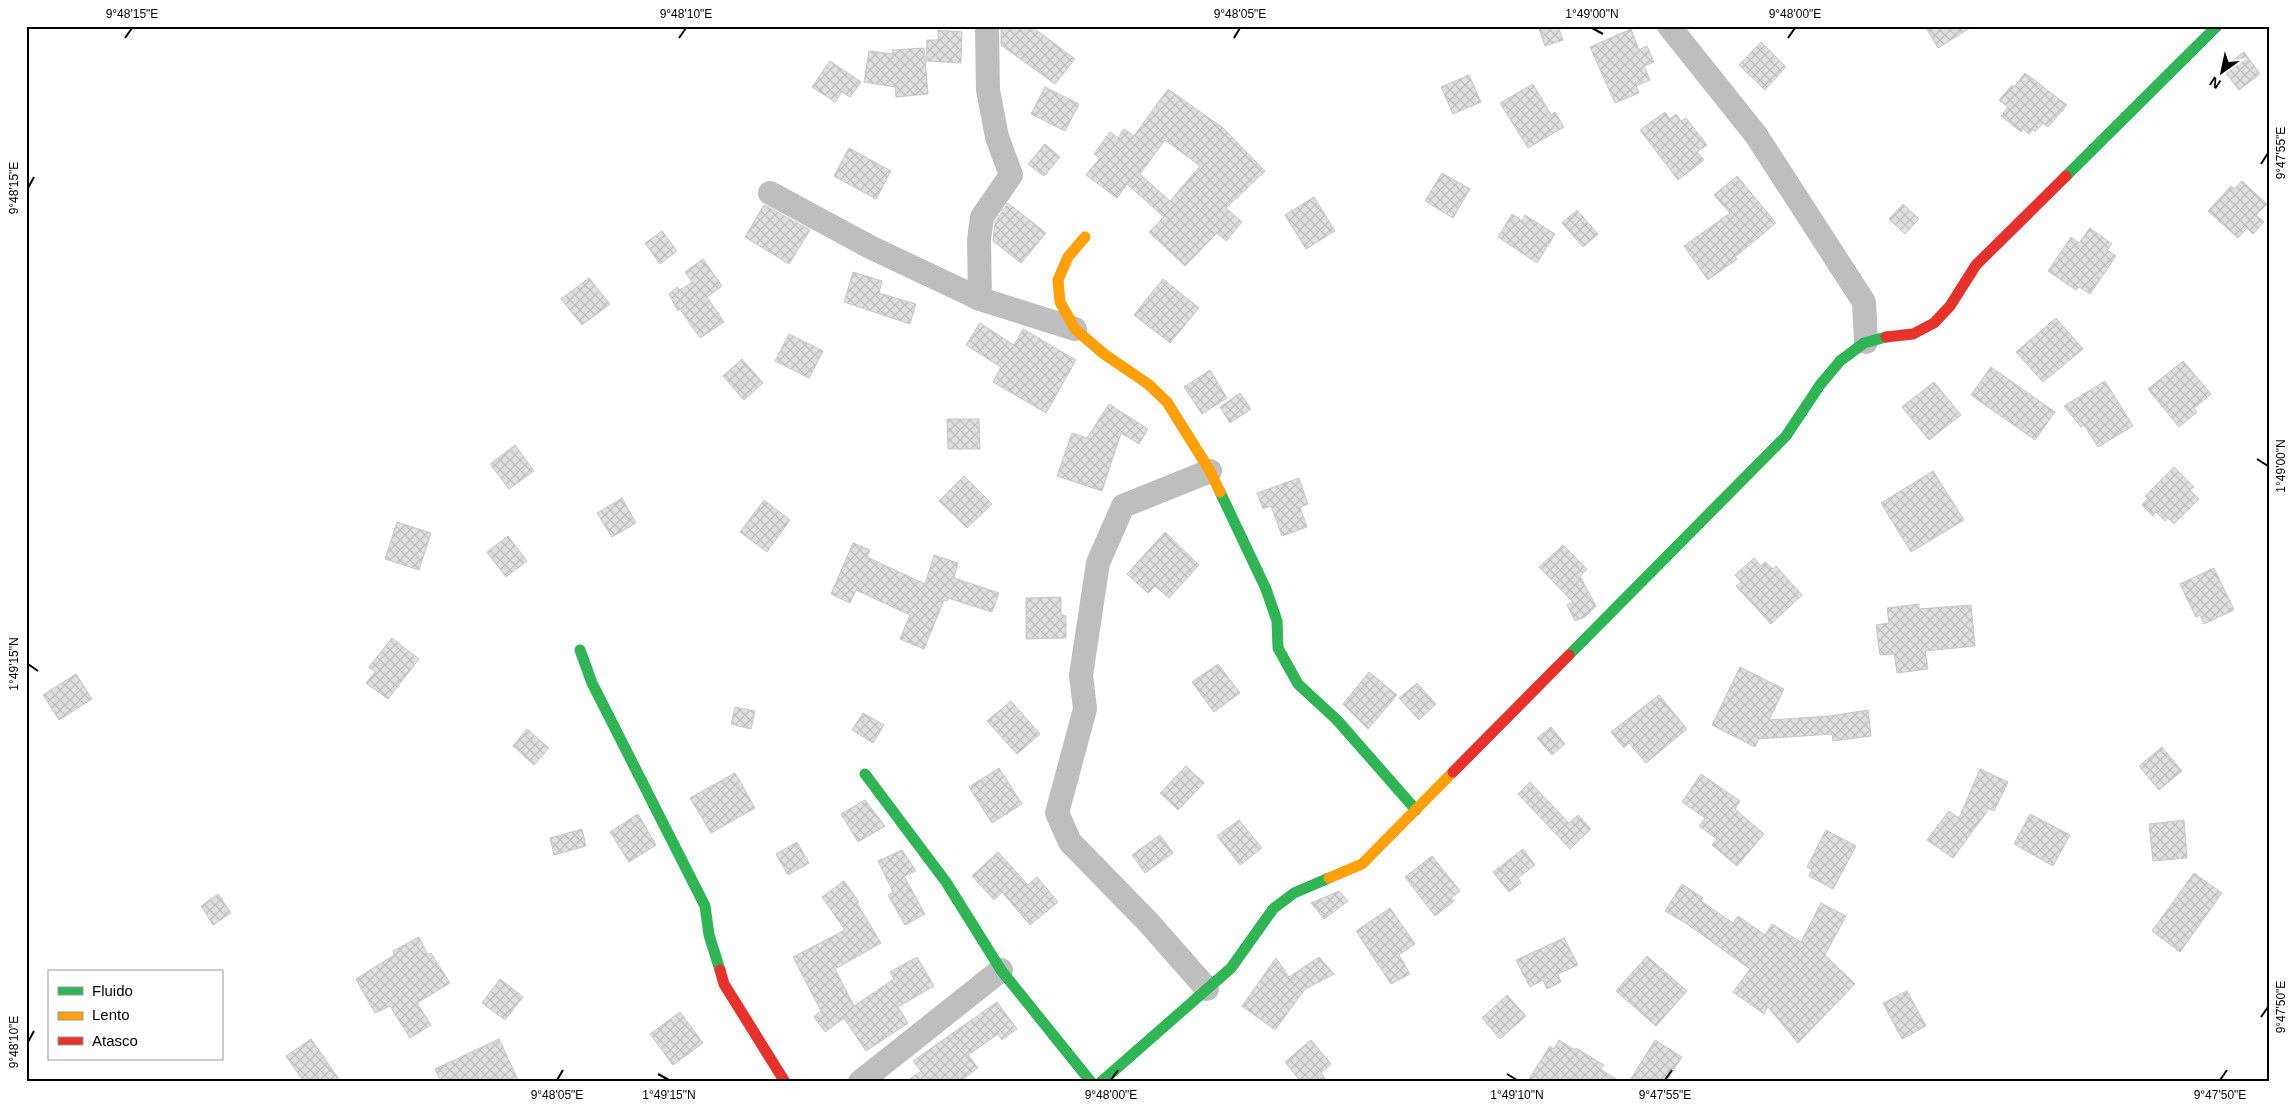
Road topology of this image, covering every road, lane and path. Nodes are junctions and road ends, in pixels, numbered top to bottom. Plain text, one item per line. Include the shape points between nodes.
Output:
1 (987, 26) edge
2 (1669, 26) edge
3 (2217, 26) edge
4 (770, 193) dead end
5 (1085, 237) dead end
6 (980, 299) junction
7 (1075, 329) junction
8 (1866, 342) junction
9 (1210, 471) junction
10 (580, 650) dead end
11 (865, 774) dead end
12 (1416, 810) junction
13 (1001, 970) junction
14 (1207, 989) junction
15 (785, 1082) edge
16 (860, 1082) edge
17 (1091, 1082) edge
18 (1101, 1082) edge

1 - 6 street via 988,90 997,137 1011,175 982,217
2 - 8 street via 1756,135 1864,302
3 - 8 street via 1976,265 1938,321 1915,334
4 - 6 street via 872,248
5 - 7 street via 1068,257 1058,280 1060,302
6 - 7 street
7 - 9 street via 1167,402
8 - 12 street via 1844,356 1786,436
9 - 12 street via 1266,589 1276,621 1278,648 1298,684 1338,720
9 - 14 street via 1123,506 1098,563 1081,675 1084,709 1057,814 1070,842 1149,923
10 - 15 street via 592,682 705,906 709,935 724,984
11 - 13 street via 946,882
12 - 14 street via 1362,864 1294,893 1273,909 1231,968
13 - 16 street
13 - 17 street
14 - 18 street

